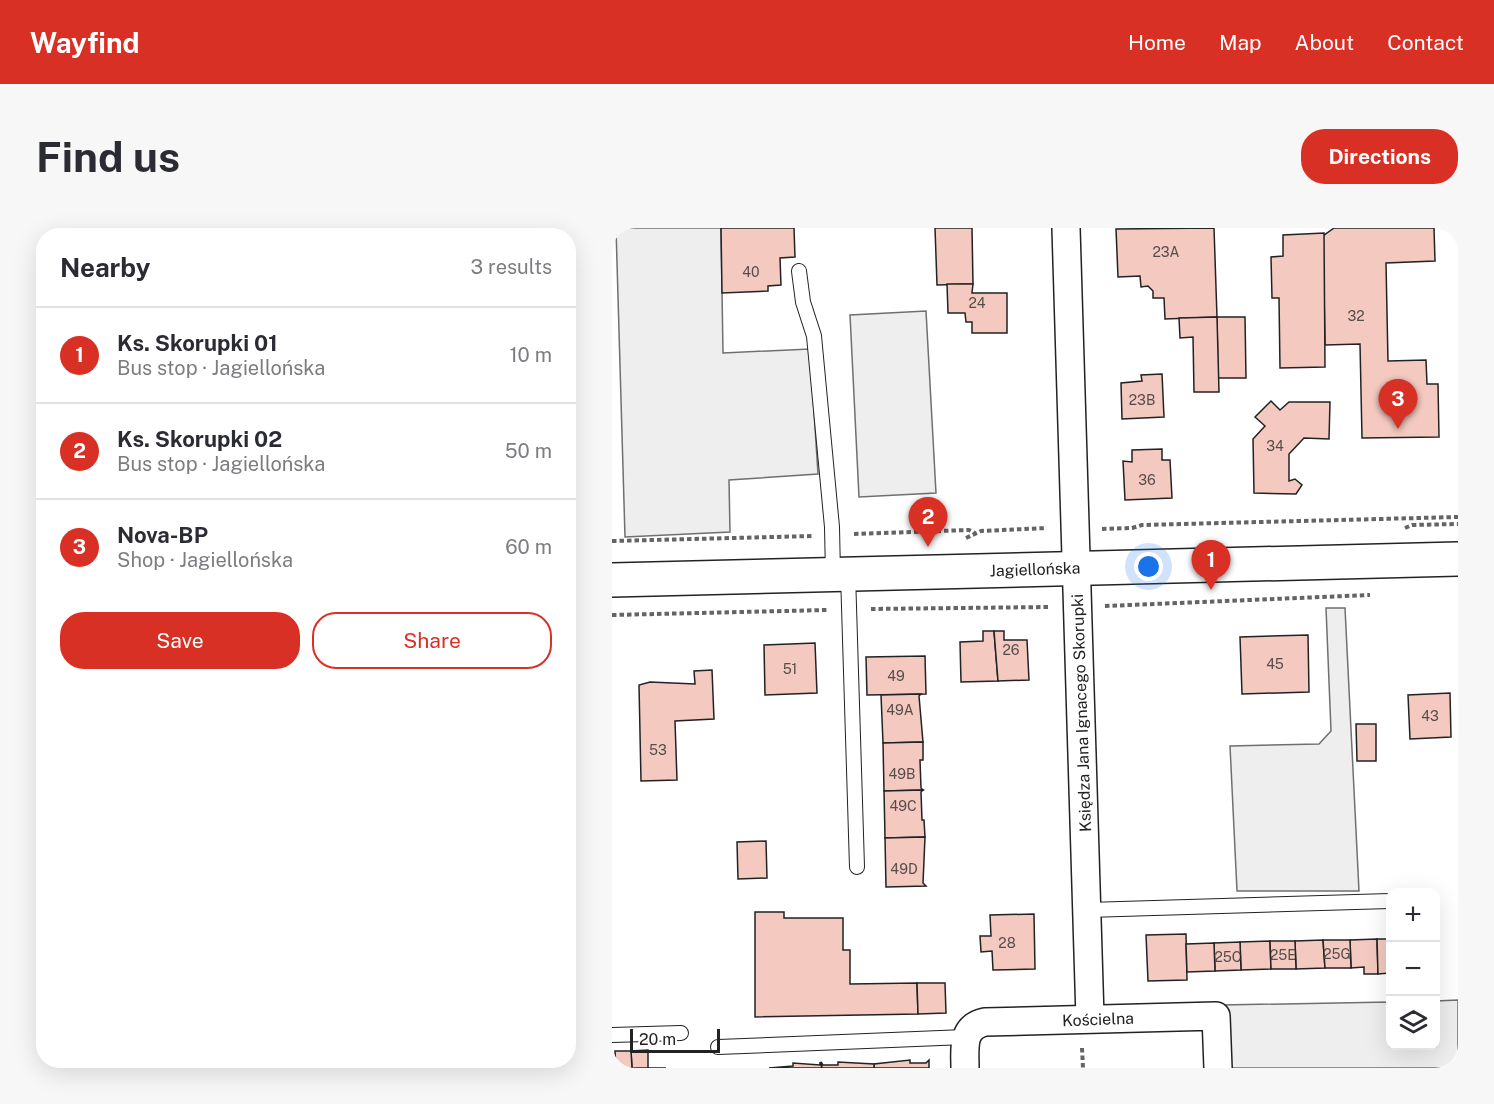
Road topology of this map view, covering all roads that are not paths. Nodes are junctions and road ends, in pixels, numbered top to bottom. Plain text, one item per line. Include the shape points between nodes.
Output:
1 (1066, 228) edge
2 (799, 271) dead end
3 (1458, 559) edge
4 (1076, 568) junction
5 (841, 574) junction
6 (612, 579) edge
7 (857, 867) dead end
8 (1386, 901) edge
9 (1087, 910) junction
10 (1090, 1018) junction
11 (681, 1033) dead end
12 (612, 1035) edge
13 (965, 1037) junction
14 (718, 1047) dead end
15 (966, 1068) edge
16 (1218, 1068) edge

1 - 4 street, Księdza Jana Ignacego Skorupki
2 - 5 lane via 803,302 814,336 832,527
3 - 4 street, Jagiellońska
4 - 5 street, Jagiellońska
4 - 9 street, Księdza Jana Ignacego Skorupki
5 - 6 street, Jagiellońska
5 - 7 lane
8 - 9 lane
9 - 10 street, Księdza Jana Ignacego Skorupki
10 - 13 street, Kościelna via 985,1022
10 - 16 street, Kościelna via 1216,1016
11 - 12 lane
13 - 14 lane
13 - 15 street

